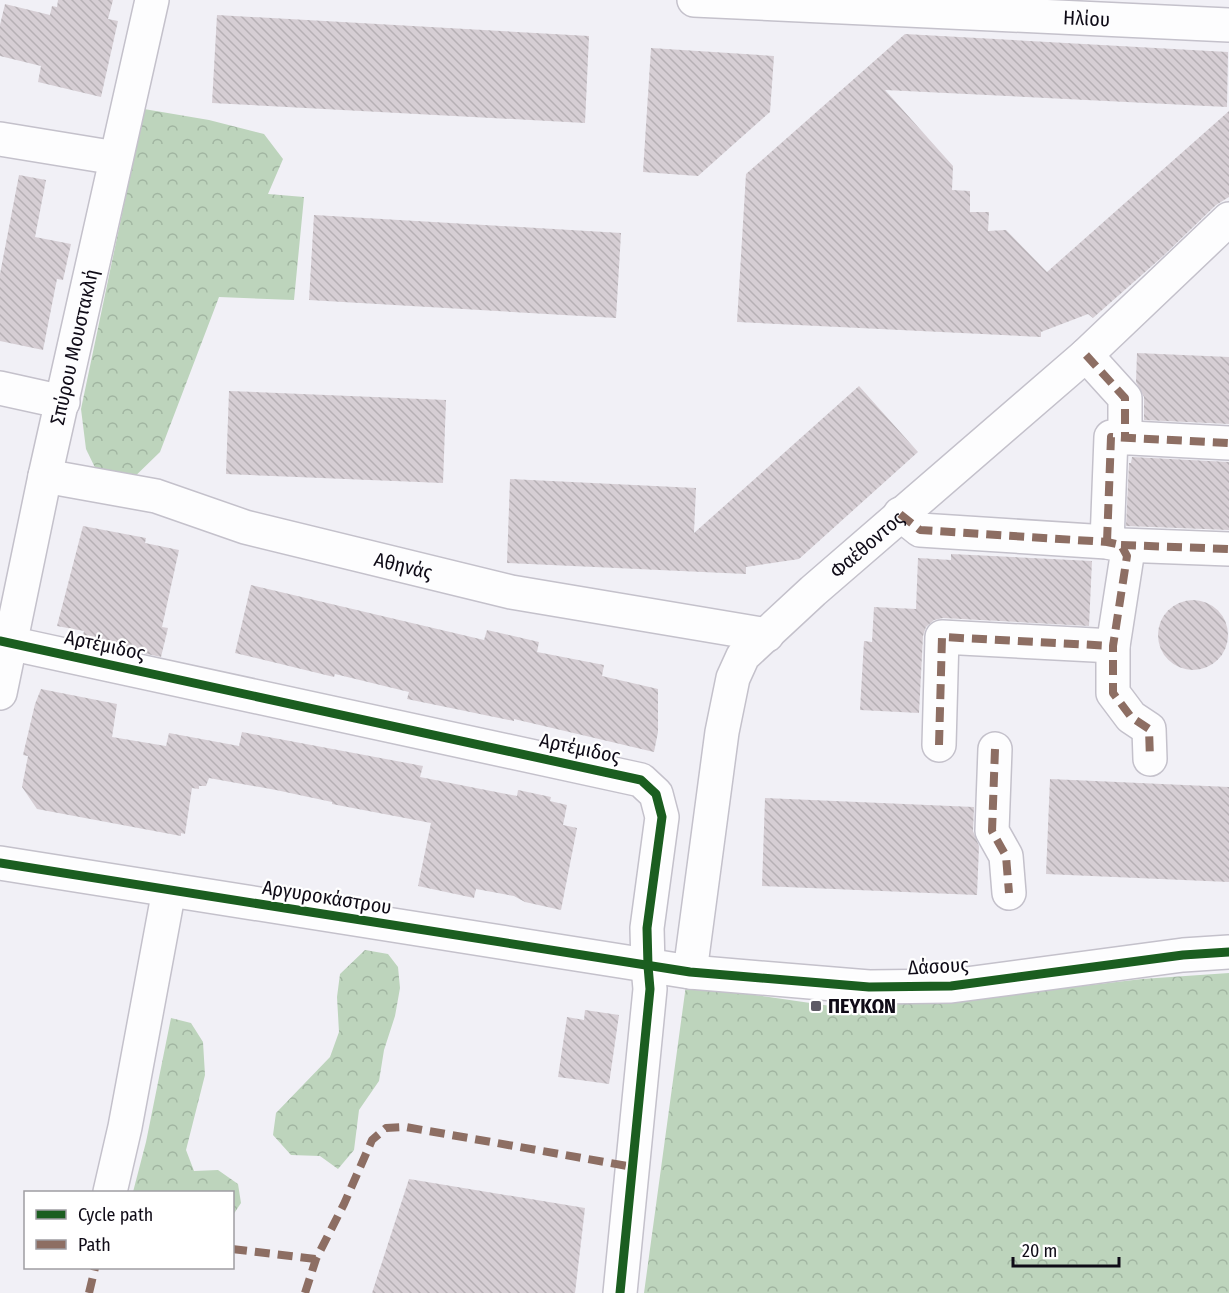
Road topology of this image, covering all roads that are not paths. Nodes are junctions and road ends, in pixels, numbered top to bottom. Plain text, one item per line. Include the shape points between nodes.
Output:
1 (152, 0) edge
2 (694, 0) edge
3 (1160, 11) edge
4 (1229, 25) edge
5 (0, 139) edge
6 (116, 158) junction
7 (1229, 219) edge
8 (1086, 355) junction
9 (0, 388) edge
10 (63, 402) junction
11 (1125, 437) junction
12 (1229, 443) edge
13 (45, 476) junction
14 (900, 514) junction
15 (1114, 544) junction
16 (1229, 549) edge
17 (767, 635) junction
18 (5, 642) edge
19 (1113, 646) junction
20 (0, 693) edge
21 (939, 745) dead end
22 (995, 749) dead end
23 (1150, 759) dead end
24 (0, 863) edge
25 (169, 890) junction
26 (1009, 893) dead end
27 (1229, 952) edge
28 (648, 966) junction
29 (690, 972) junction
30 (110, 1191) edge
31 (620, 1293) edge

1 - 6 street, Σπύρου Μουστακλή
2 - 3 street, Ηλίου
3 - 4 street, Ηλίου
5 - 6 street
6 - 10 street, Σπύρου Μουστακλή
7 - 8 street, Φαέθοντος
8 - 11 street via 1125,398
8 - 14 street, Φαέθοντος
9 - 10 street
10 - 13 street, Σπύρου Μουστακλή
11 - 12 street
11 - 15 street via 1111,437
13 - 17 street, Αθηνάς via 156,496 245,527 511,592
13 - 18 street, Σπύρου Μουστακλή
14 - 15 street via 920,531
14 - 17 street, Φαέθοντος
15 - 16 street
15 - 19 street via 1127,556
17 - 29 street, Φαέθοντος via 743,656 733,678 722,732
18 - 20 street, Σπύρου Μουστακλή
18 - 28 street, Αρτέμιδος via 641,780 656,794 662,817 647,928
19 - 21 street via 942,637
19 - 23 street via 1113,693 1131,717 1149,729
22 - 26 street via 992,831 1006,856
24 - 25 street, Αργυροκάστρου
25 - 28 street, Αργυροκάστρου
25 - 30 street
27 - 29 street, Δάσους via 951,986 869,987
28 - 29 street, Δάσους
28 - 31 street, Αρτέμιδος via 650,989

